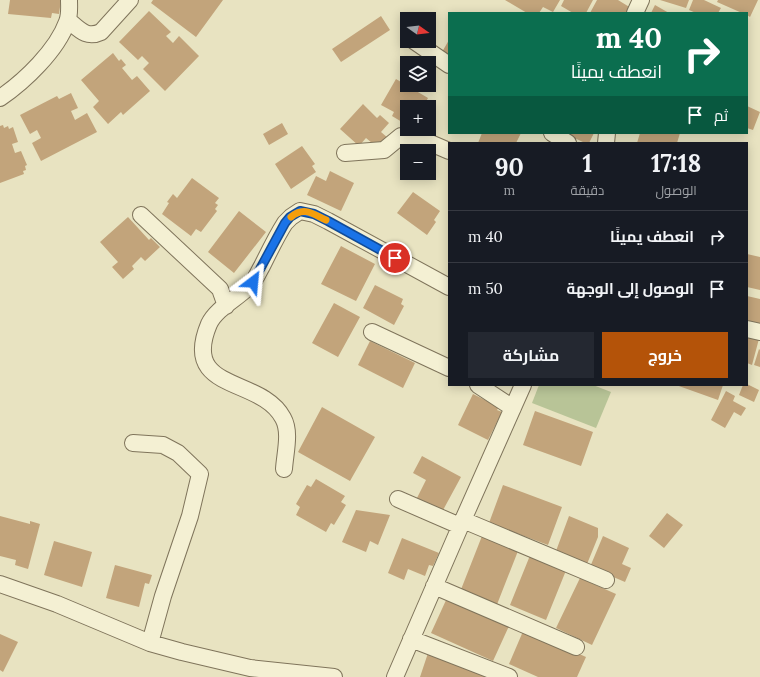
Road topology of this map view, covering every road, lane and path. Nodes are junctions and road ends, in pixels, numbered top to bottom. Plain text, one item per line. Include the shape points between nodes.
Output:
1 (70, 0) edge
2 (130, 0) edge
3 (641, 0) edge
4 (635, 12) edge
5 (68, 20) junction
6 (424, 48) edge
7 (448, 64) edge
8 (0, 98) edge
9 (554, 134) edge
10 (566, 142) edge
11 (448, 152) edge
12 (345, 153) dead end
13 (141, 215) dead end
14 (448, 286) edge
15 (226, 306) junction
16 (748, 329) edge
17 (372, 332) dead end
18 (760, 332) edge
19 (448, 368) edge
20 (480, 386) edge
21 (523, 386) edge
22 (513, 408) junction
23 (133, 443) dead end
24 (284, 469) dead end
25 (398, 499) dead end
26 (461, 523) junction
27 (606, 580) dead end
28 (0, 584) edge
29 (434, 586) junction
30 (411, 639) junction
31 (150, 643) junction
32 (576, 647) dead end
33 (334, 677) edge
34 (395, 677) edge
35 (510, 677) edge

1 - 5 street
2 - 5 street via 101,32 95,35 86,34
3 - 4 street
5 - 8 street via 60,38 35,68
6 - 7 street
9 - 10 street
11 - 12 street via 420,139 401,136 384,150
13 - 15 street via 220,289
14 - 15 street via 328,221 300,211 285,223 253,282
15 - 24 street via 214,316 208,330 203,346 206,364 217,375 265,399 278,410 286,428
16 - 18 street
17 - 19 street
20 - 22 street
21 - 22 street
22 - 26 street
23 - 31 street via 163,445 178,453 200,474 190,516
25 - 26 street
26 - 27 street
26 - 29 street
28 - 31 street via 57,604
29 - 30 street
29 - 32 street
30 - 34 street
30 - 35 street
31 - 33 street via 250,668

